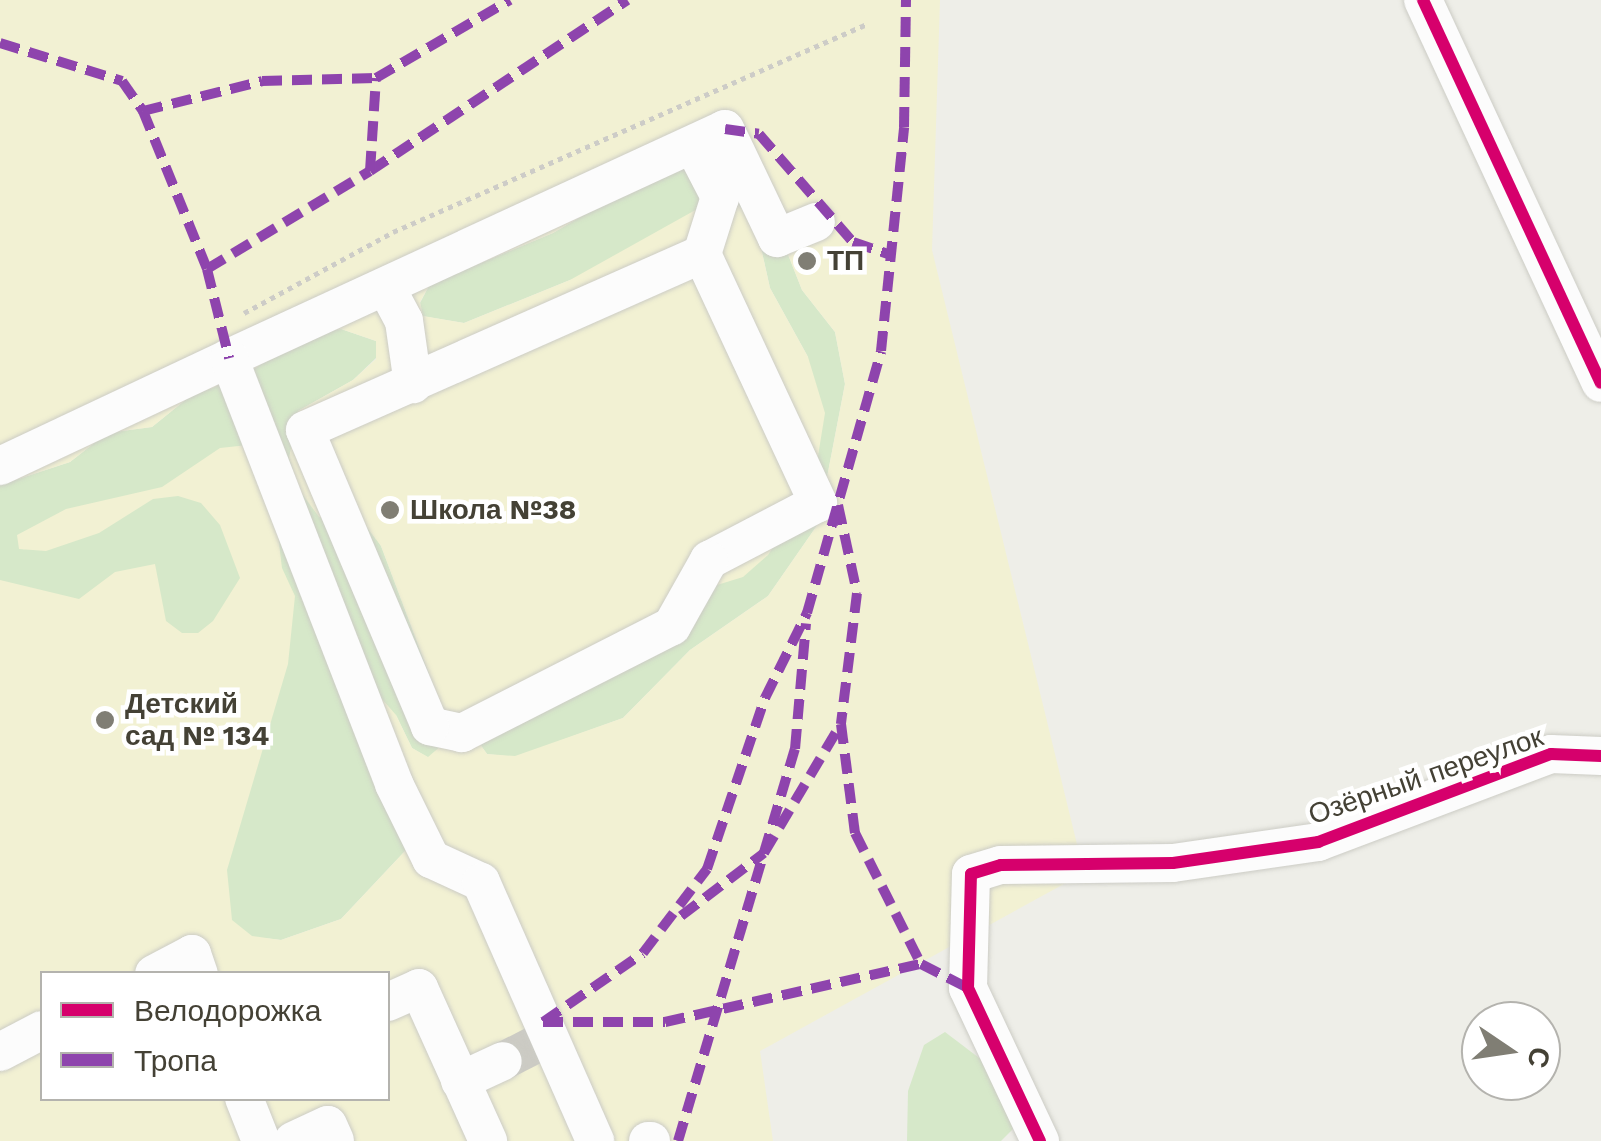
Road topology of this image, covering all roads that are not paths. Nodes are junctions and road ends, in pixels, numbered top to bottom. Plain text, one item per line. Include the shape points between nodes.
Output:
1 (1423, 0) edge
2 (693, 144) junction
3 (816, 222) dead end
4 (702, 254) junction
5 (387, 289) junction
6 (229, 358) junction
7 (1601, 383) edge
8 (413, 384) junction
9 (0, 466) edge
10 (1601, 756) edge
11 (160, 971) edge
12 (198, 971) edge
13 (390, 1001) edge
14 (40, 1031) edge
15 (529, 1047) junction
16 (0, 1052) edge
17 (460, 1080) junction
18 (245, 1101) edge
19 (262, 1141) edge
20 (292, 1141) edge
21 (336, 1141) edge
22 (488, 1141) edge
23 (595, 1141) edge
24 (1040, 1141) edge

1 - 7 street
2 - 3 street via 725,129 777,238
2 - 4 street via 720,197
2 - 5 street
4 - 8 street
4 - 8 street via 818,503 710,560 672,626 462,733 430,726 306,430
5 - 6 street
5 - 8 street via 404,321
6 - 9 street
6 - 15 street via 394,784 431,859 481,882
10 - 24 street, Озёрный переулок via 1551,754 1318,842 1173,863 1000,865 970,874 968,988
11 - 12 street via 192,954
13 - 17 street via 419,988
14 - 16 street
15 - 17 street
15 - 23 street
17 - 22 street
18 - 19 street
20 - 21 street via 328,1125

